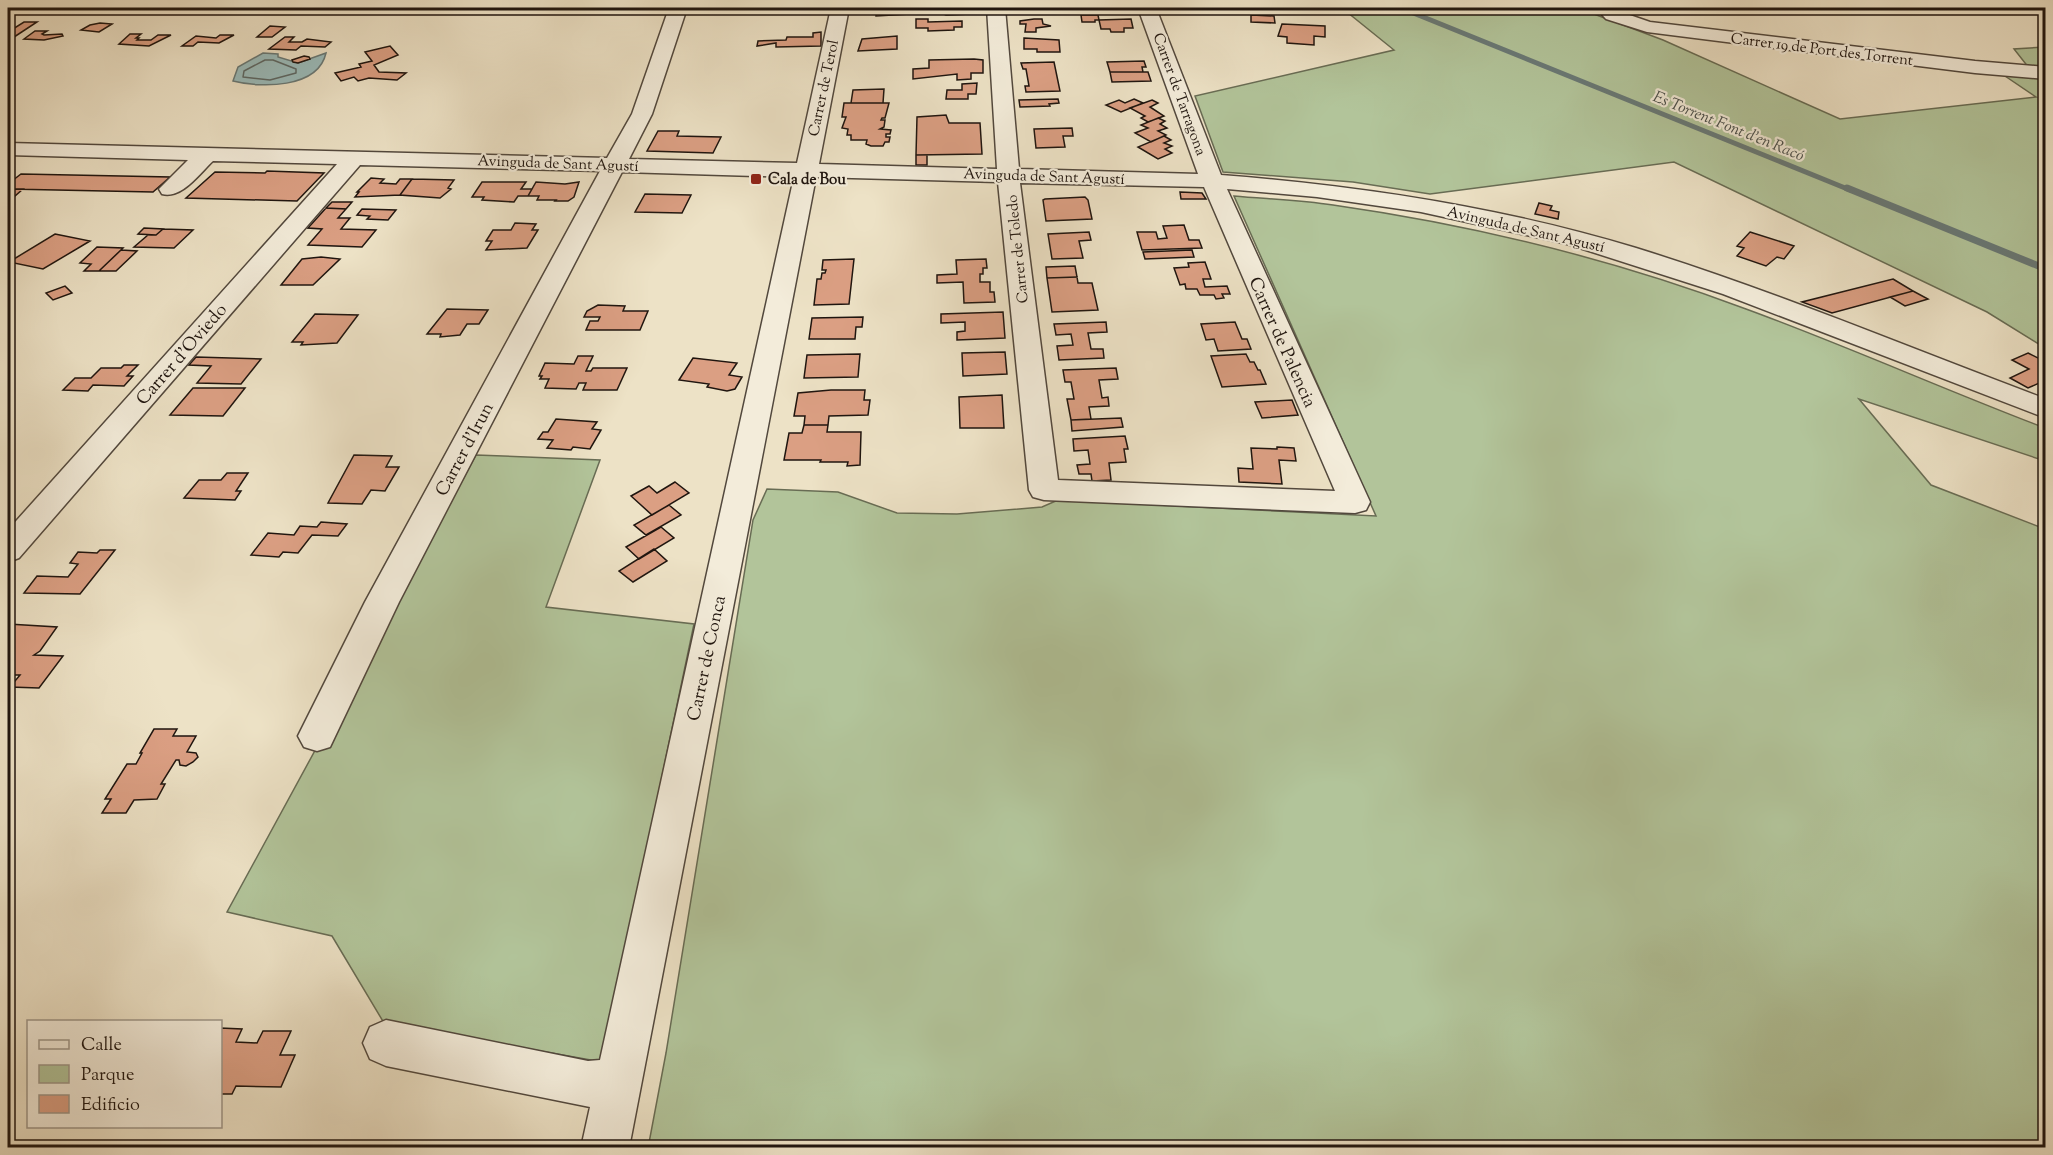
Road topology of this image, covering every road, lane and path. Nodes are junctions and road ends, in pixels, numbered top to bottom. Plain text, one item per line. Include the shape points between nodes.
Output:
1 (678, 8) edge
2 (840, 8) edge
3 (996, 8) edge
4 (1147, 8) edge
5 (1605, 8) edge
6 (2046, 73) edge
7 (8, 149) edge
8 (208, 154) junction
9 (355, 157) junction
10 (617, 164) junction
11 (807, 169) junction
12 (1008, 175) junction
13 (1212, 181) junction
14 (170, 189) dead end
15 (2046, 409) edge
16 (1355, 502) joint
17 (8, 550) edge
18 (317, 736) dead end
19 (386, 1043) dead end
20 (618, 1083) junction
21 (605, 1148) edge

1 - 10 street, Carrer d'Irun via 642,114
2 - 11 street, Carrer de Terol
3 - 12 street, Carrer de Toledo
4 - 13 street, Carrer de Tarragona
5 - 6 street, Carrer 19 de Port des Torrent via 1611,15 1647,27
7 - 8 street, Avinguda de Sant Agustí
8 - 9 street, Avinguda de Sant Agustí
8 - 14 street
9 - 10 street, Avinguda de Sant Agustí
9 - 17 street, Carrer d'Oviedo
10 - 11 street, Avinguda de Sant Agustí
10 - 18 street, Carrer d'Irun via 382,602
11 - 12 street, Avinguda de Sant Agustí
11 - 20 street, Carrer de Conca
12 - 13 street, Avinguda de Sant Agustí
12 - 16 street, Carrer de Toledo via 1044,490
13 - 15 street, Avinguda de Sant Agustí via 1289,186 1402,201 1581,240 1687,272
13 - 16 street, Carrer de Palencia
19 - 20 street via 588,1084
20 - 21 street, Carrer de Conca

